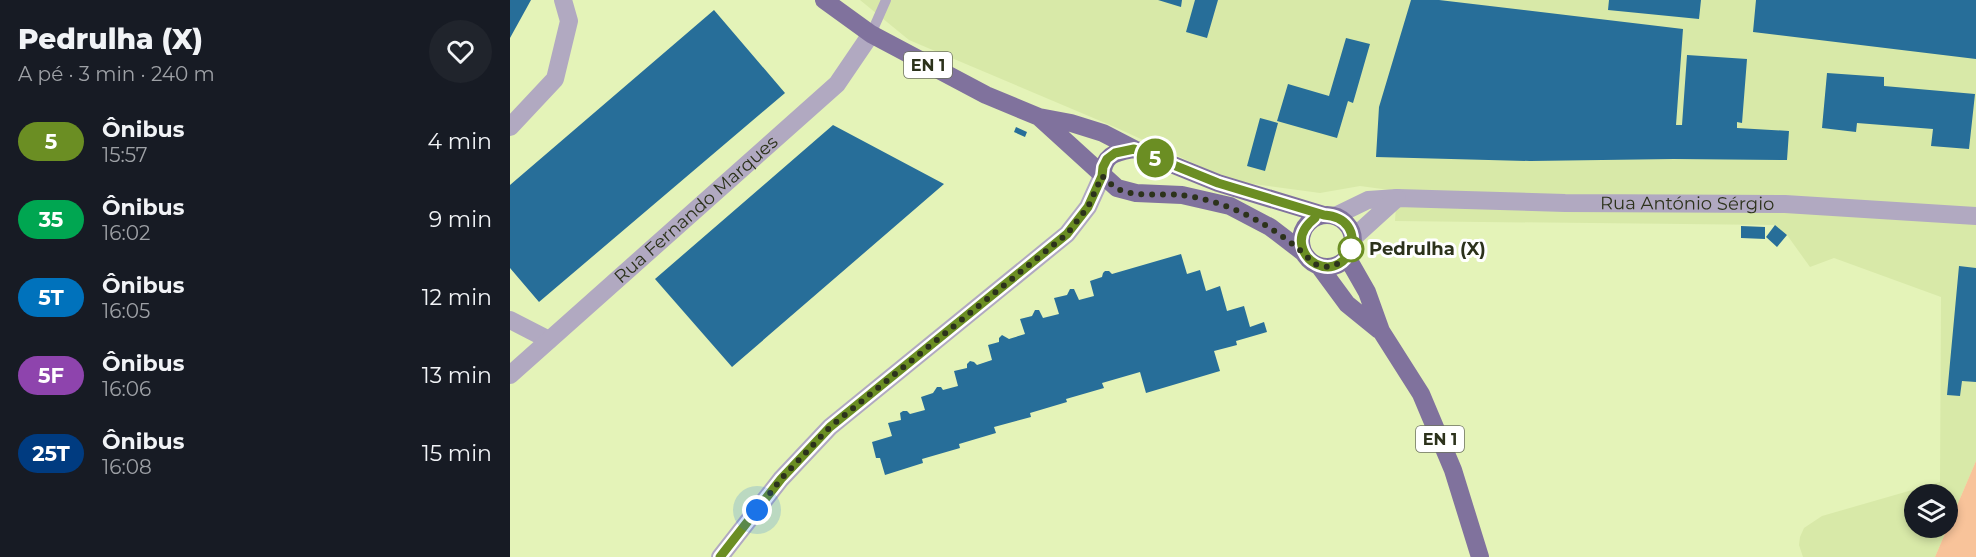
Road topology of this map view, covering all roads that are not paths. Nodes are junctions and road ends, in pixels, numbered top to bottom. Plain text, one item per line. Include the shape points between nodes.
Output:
1 (563, 0) edge
2 (824, 0) edge
3 (886, 0) edge
4 (870, 34) junction
5 (1039, 117) junction
6 (510, 127) edge
7 (1134, 149) junction
8 (1102, 176) junction
9 (1397, 198) junction
10 (1330, 215) junction
11 (1976, 216) edge
12 (1353, 238) junction
13 (1304, 253) junction
14 (1347, 257) junction
15 (1319, 266) junction
16 (510, 320) edge
17 (1381, 331) junction
18 (549, 340) junction
19 (510, 375) edge
20 (720, 557) edge
21 (1480, 557) edge

1 - 6 street via 569,21 555,79
2 - 4 main road, EN 1
3 - 4 lane
4 - 5 main road, EN 1 via 986,95
4 - 18 street, Rua Fernando Marques via 837,84
5 - 7 main road, EN 1 via 1103,133
5 - 8 main road, EN 1
7 - 8 main road via 1107,159
7 - 10 main road, EN 1 via 1218,183
8 - 13 main road, EN 1 via 1117,188 1136,193 1182,195 1230,206 1270,226
8 - 20 street via 1088,207 1067,234 830,427 781,479
9 - 10 street, Rua António Sérgio via 1368,200
9 - 11 street, Rua António Sérgio via 1785,204
9 - 12 street
10 - 12 main road via 1343,220
10 - 13 main road via 1307,224 1302,233
12 - 14 main road
13 - 15 main road, EN 1
14 - 15 main road via 1339,264
14 - 17 main road, EN 1
15 - 17 main road, EN 1 via 1347,304
16 - 18 street
17 - 21 main road, EN 1 via 1421,394 1453,470
18 - 19 street, Rua Fernando Marques

